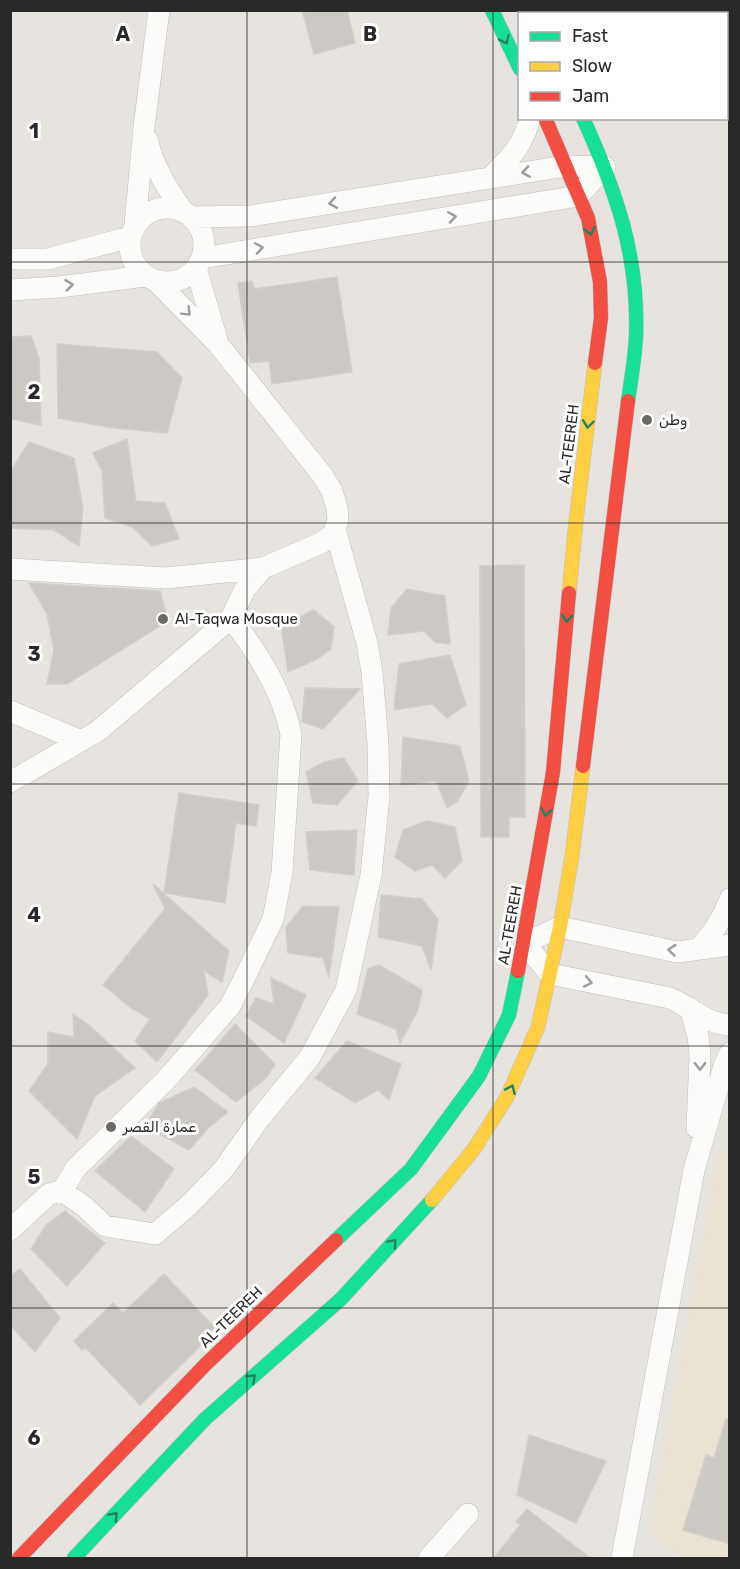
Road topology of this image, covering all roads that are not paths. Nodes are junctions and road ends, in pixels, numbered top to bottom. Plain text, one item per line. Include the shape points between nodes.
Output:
1 (159, 10) edge
2 (492, 10) edge
3 (518, 67) edge
4 (530, 120) edge
5 (546, 120) edge
6 (583, 120) edge
7 (144, 127) junction
8 (566, 166) junction
9 (605, 167) junction
10 (490, 178) junction
11 (578, 196) junction
12 (187, 214) junction
13 (133, 231) junction
14 (10, 259) edge
15 (199, 263) junction
16 (151, 278) junction
17 (10, 290) edge
18 (218, 344) junction
19 (335, 529) junction
20 (263, 568) junction
21 (10, 569) edge
22 (231, 618) junction
23 (10, 711) edge
24 (81, 741) junction
25 (10, 782) edge
26 (729, 899) edge
27 (560, 927) junction
28 (524, 943) junction
29 (729, 945) edge
30 (699, 949) junction
31 (550, 974) junction
32 (690, 1008) junction
33 (729, 1025) edge
34 (729, 1053) edge
35 (694, 1170) junction
36 (62, 1191) junction
37 (10, 1230) edge
38 (468, 1514) dead end
39 (19, 1558) edge
40 (74, 1558) edge
41 (429, 1558) edge
42 (624, 1558) edge

1 - 7 street
2 -> 3 main road
4 - 10 street via 520,146
5 - 8 main road, AL-TEEREH
6 - 9 main road
7 - 12 street via 156,167
7 - 13 street
8 - 9 street
8 -> 10 street
8 - 11 main road, AL-TEEREH
9 - 11 street
9 - 27 main road via 622,216 635,280 636,337
10 -> 12 street via 250,216
15 -> 11 street
11 -> 28 main road, AL-TEEREH via 594,247 601,318 576,521 553,772
12 - 13 street via 170,207 159,208 147,212
12 - 15 street via 200,226 204,237
13 - 14 street via 48,259
13 - 16 street via 130,255
15 - 16 street via 182,280 169,283
15 - 18 street
17 -> 16 street
16 -> 18 street
18 - 19 street via 323,476 337,508
19 - 20 street via 321,543
19 - 36 street via 368,643 378,743 379,796 371,874 346,990 310,1057 223,1170 155,1234 105,1226
20 - 21 street via 166,578
20 - 22 street via 245,589
22 - 24 street via 98,731
22 - 36 street via 256,651 279,693 291,734 282,873 273,919 230,1006 165,1081 76,1168
23 - 24 street
24 - 25 street
26 - 30 street via 725,914
27 - 28 street
30 -> 27 street via 677,952
27 - 31 main road
28 - 31 street
28 - 39 main road, AL-TEEREH via 509,1015 489,1056 411,1170 206,1364
29 - 30 street
31 -> 32 street via 670,998
40 -> 31 main road via 205,1419 341,1299 435,1197 474,1149 507,1097 538,1027
32 - 33 street via 714,1023
32 -> 35 street via 700,1055
34 - 35 street
35 - 42 street
36 - 37 street via 49,1194
38 - 41 street

